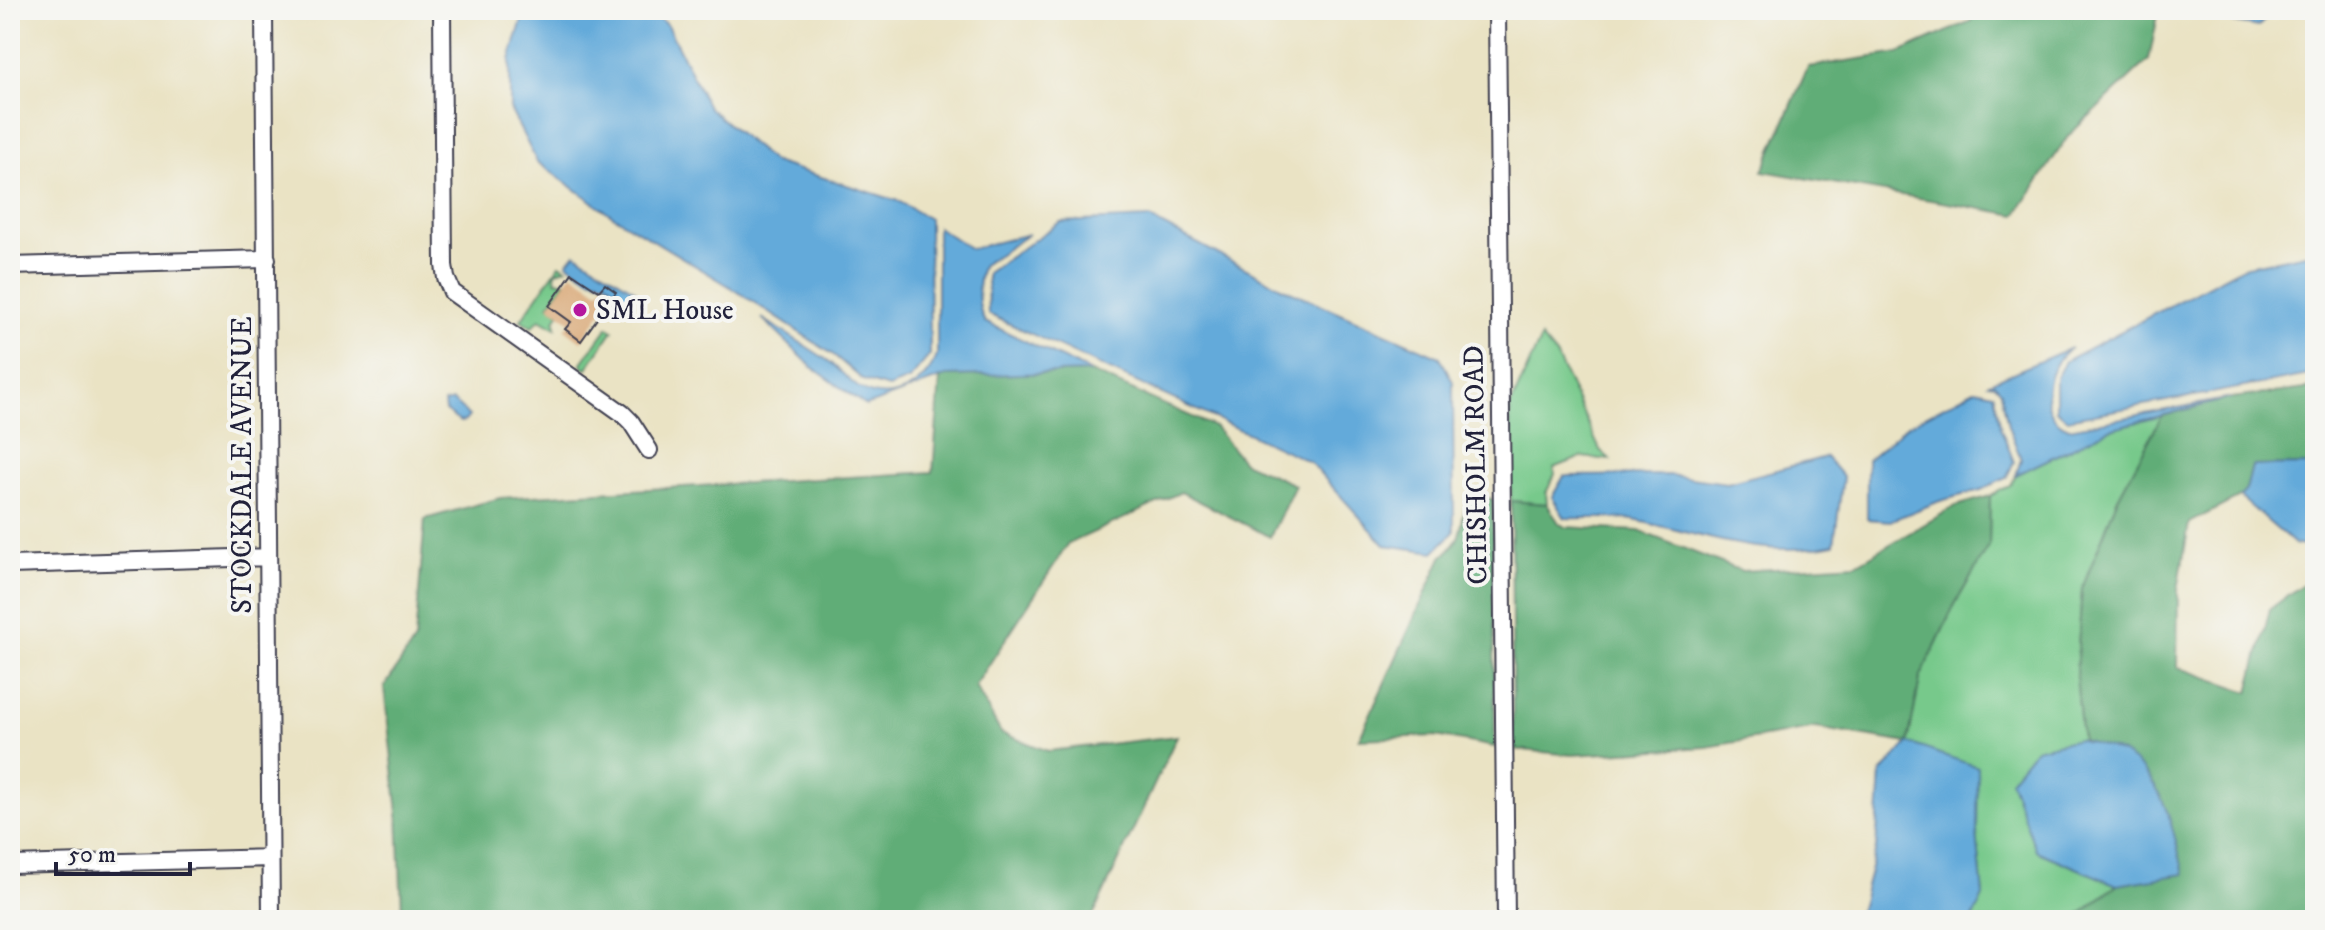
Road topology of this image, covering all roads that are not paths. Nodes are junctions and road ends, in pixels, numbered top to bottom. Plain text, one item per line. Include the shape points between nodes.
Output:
1 (264, 10) edge
2 (442, 10) edge
3 (1497, 10) edge
4 (267, 259) junction
5 (10, 266) edge
6 (649, 450) dead end
7 (268, 557) junction
8 (10, 565) edge
9 (270, 858) junction
10 (10, 865) edge
11 (271, 920) edge
12 (1506, 920) edge

1 - 4 street, STOCKDALE AVENUE
2 - 6 street via 446,278 452,292 622,413
3 - 12 street, CHISHOLM ROAD
4 - 5 street
4 - 7 street, STOCKDALE AVENUE
7 - 8 street
7 - 9 street, STOCKDALE AVENUE
9 - 10 street
9 - 11 street, STOCKDALE AVENUE

